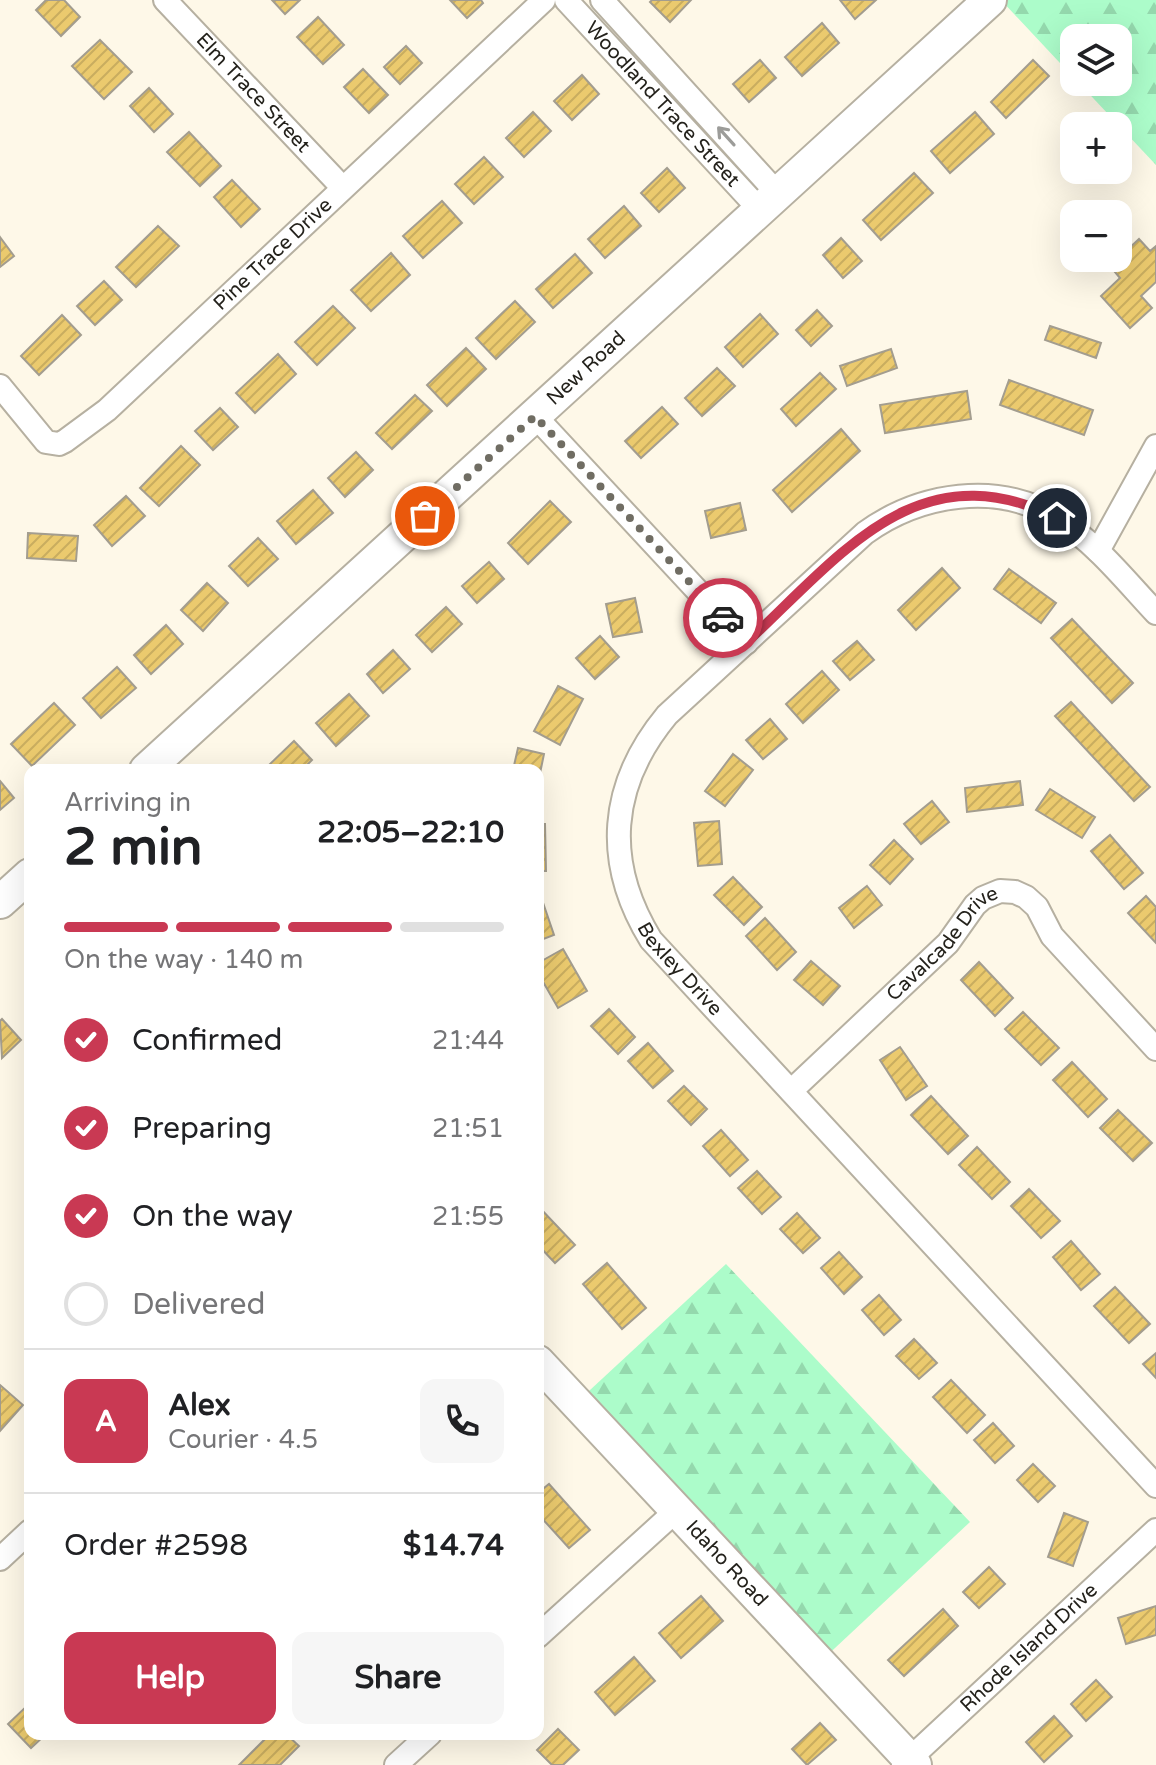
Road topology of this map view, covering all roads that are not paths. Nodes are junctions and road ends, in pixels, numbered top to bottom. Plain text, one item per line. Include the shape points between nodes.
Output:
1 (165, 0) edge
2 (544, 0) edge
3 (566, 0) edge
4 (602, 0) edge
5 (990, 0) edge
6 (342, 187) junction
7 (769, 202) junction
8 (0, 386) edge
9 (535, 416) junction
10 (1156, 446) edge
11 (1098, 551) junction
12 (1156, 613) edge
13 (746, 643) junction
14 (153, 764) edge
15 (24, 880) edge
16 (0, 902) edge
17 (1156, 1049) edge
18 (791, 1091) junction
19 (544, 1368) edge
20 (1156, 1486) edge
21 (677, 1510) junction
22 (1156, 1530) edge
23 (24, 1537) edge
24 (0, 1559) edge
25 (544, 1631) edge
26 (423, 1740) edge
27 (909, 1763) edge
28 (396, 1765) edge

1 - 6 street, Elm Trace Street
2 - 6 street, Pine Trace Drive
3 - 7 street, Woodland Trace Street
7 -> 4 street, Woodland Trace Street
5 - 7 street, New Road
6 - 8 street, Pine Trace Drive via 107,410 65,441 46,442
7 - 9 street, New Road
9 - 13 street
9 - 14 street, New Road
10 - 11 street
11 - 12 street, Bexley Drive
11 - 13 street, Bexley Drive via 1057,518 1023,504 976,496 928,501 865,533
13 - 18 street, Bexley Drive via 667,715 642,750 621,802 619,857 630,901 651,940
15 - 16 street
17 - 18 street, Cavalcade Drive via 1052,936 1037,907 1015,892 1000,891 975,905 948,943
18 - 20 street, Bexley Drive
19 - 21 street, Idaho Road
21 - 25 street
21 - 27 street, Idaho Road
22 - 27 street, Rhode Island Drive
23 - 24 street
26 - 28 street

